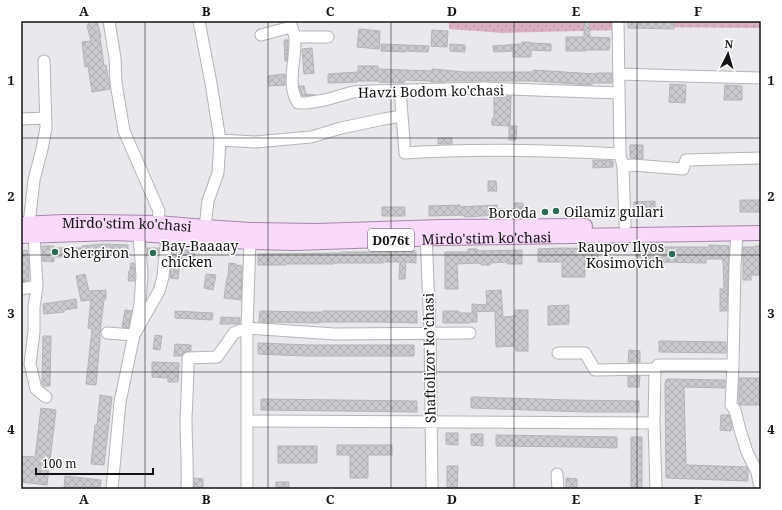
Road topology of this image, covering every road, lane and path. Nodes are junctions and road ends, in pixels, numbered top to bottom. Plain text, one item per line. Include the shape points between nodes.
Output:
1 (109, 21) edge
2 (199, 21) edge
3 (618, 21) edge
4 (292, 28) edge
5 (261, 35) dead end
6 (328, 37) dead end
7 (44, 61) dead end
8 (619, 74) junction
9 (761, 78) edge
10 (400, 90) junction
11 (619, 93) junction
12 (402, 116) junction
13 (46, 118) junction
14 (21, 119) edge
15 (220, 140) junction
16 (620, 154) junction
17 (761, 158) edge
18 (623, 167) junction
19 (761, 223) edge
20 (624, 226) junction
21 (205, 227) junction
22 (26, 230) edge
23 (161, 232) junction
24 (426, 233) junction
25 (736, 233) junction
26 (761, 233) edge
27 (139, 234) junction
28 (250, 242) junction
29 (37, 286) junction
30 (21, 289) edge
31 (246, 328) junction
32 (107, 333) dead end
33 (430, 333) junction
34 (470, 333) dead end
35 (134, 335) junction
36 (558, 352) dead end
37 (733, 365) junction
38 (655, 369) junction
39 (46, 397) dead end
40 (254, 420) dead end
41 (431, 422) junction
42 (654, 423) junction
43 (557, 474) dead end
44 (759, 483) dead end
45 (112, 489) edge
46 (187, 489) edge
47 (247, 489) edge
48 (432, 489) edge
49 (558, 489) edge
50 (656, 489) edge

1 - 23 street via 124,131 159,211
2 - 15 street
3 - 8 street
4 - 5 street
4 - 6 street
4 - 10 street, Havzi Bodom ko'chasi via 293,86 294,97 298,103 325,100 353,92
7 - 13 street
8 - 9 street
8 - 11 street
10 - 11 street, Havzi Bodom ko'chasi via 483,88
10 - 12 street
11 - 16 street
12 - 15 street via 341,128 311,137 254,142
12 - 16 street via 405,153 444,150 558,150
13 - 14 street
13 - 22 street
15 - 21 street via 218,173 208,201
16 - 18 street
17 - 18 street via 686,160 683,169
18 - 20 street
19 - 20 main road, Mirdo'stim ko'chasi / D076t
20 - 24 main road, Mirdo'stim ko'chasi / D076t
21 - 23 main road, Mirdo'stim ko'chasi / D076t
21 - 24 main road, Mirdo'stim ko'chasi / D076t
22 - 23 main road, Mirdo'stim ko'chasi / D076t via 63,222 97,222
22 - 27 main road, Mirdo'stim ko'chasi / D076t
22 - 29 street
23 - 27 main road, Mirdo'stim ko'chasi / D076t
23 - 28 main road, Mirdo'stim ko'chasi / D076t
23 - 35 street via 163,276 159,291
24 - 25 main road, Mirdo'stim ko'chasi / D076t
24 - 28 main road, Mirdo'stim ko'chasi / D076t via 295,242
24 - 33 street, Shaftolizor ko'chasi
25 - 26 main road, Mirdo'stim ko'chasi / D076t
25 - 37 street
27 - 35 street via 142,282
28 - 31 street
29 - 30 street
29 - 39 street via 30,364 36,389
31 - 33 street via 335,334
31 - 46 street via 234,333 217,357 188,358
31 - 47 street
32 - 35 street
33 - 34 street
33 - 41 street, Shaftolizor ko'chasi
35 - 45 street via 120,402
36 - 38 street via 585,353 595,370
37 - 38 street via 658,365
37 - 44 street via 731,405 735,410 747,452 758,472
38 - 42 street
40 - 41 street
41 - 42 street
41 - 48 street, Shaftolizor ko'chasi
42 - 50 street
43 - 49 street

